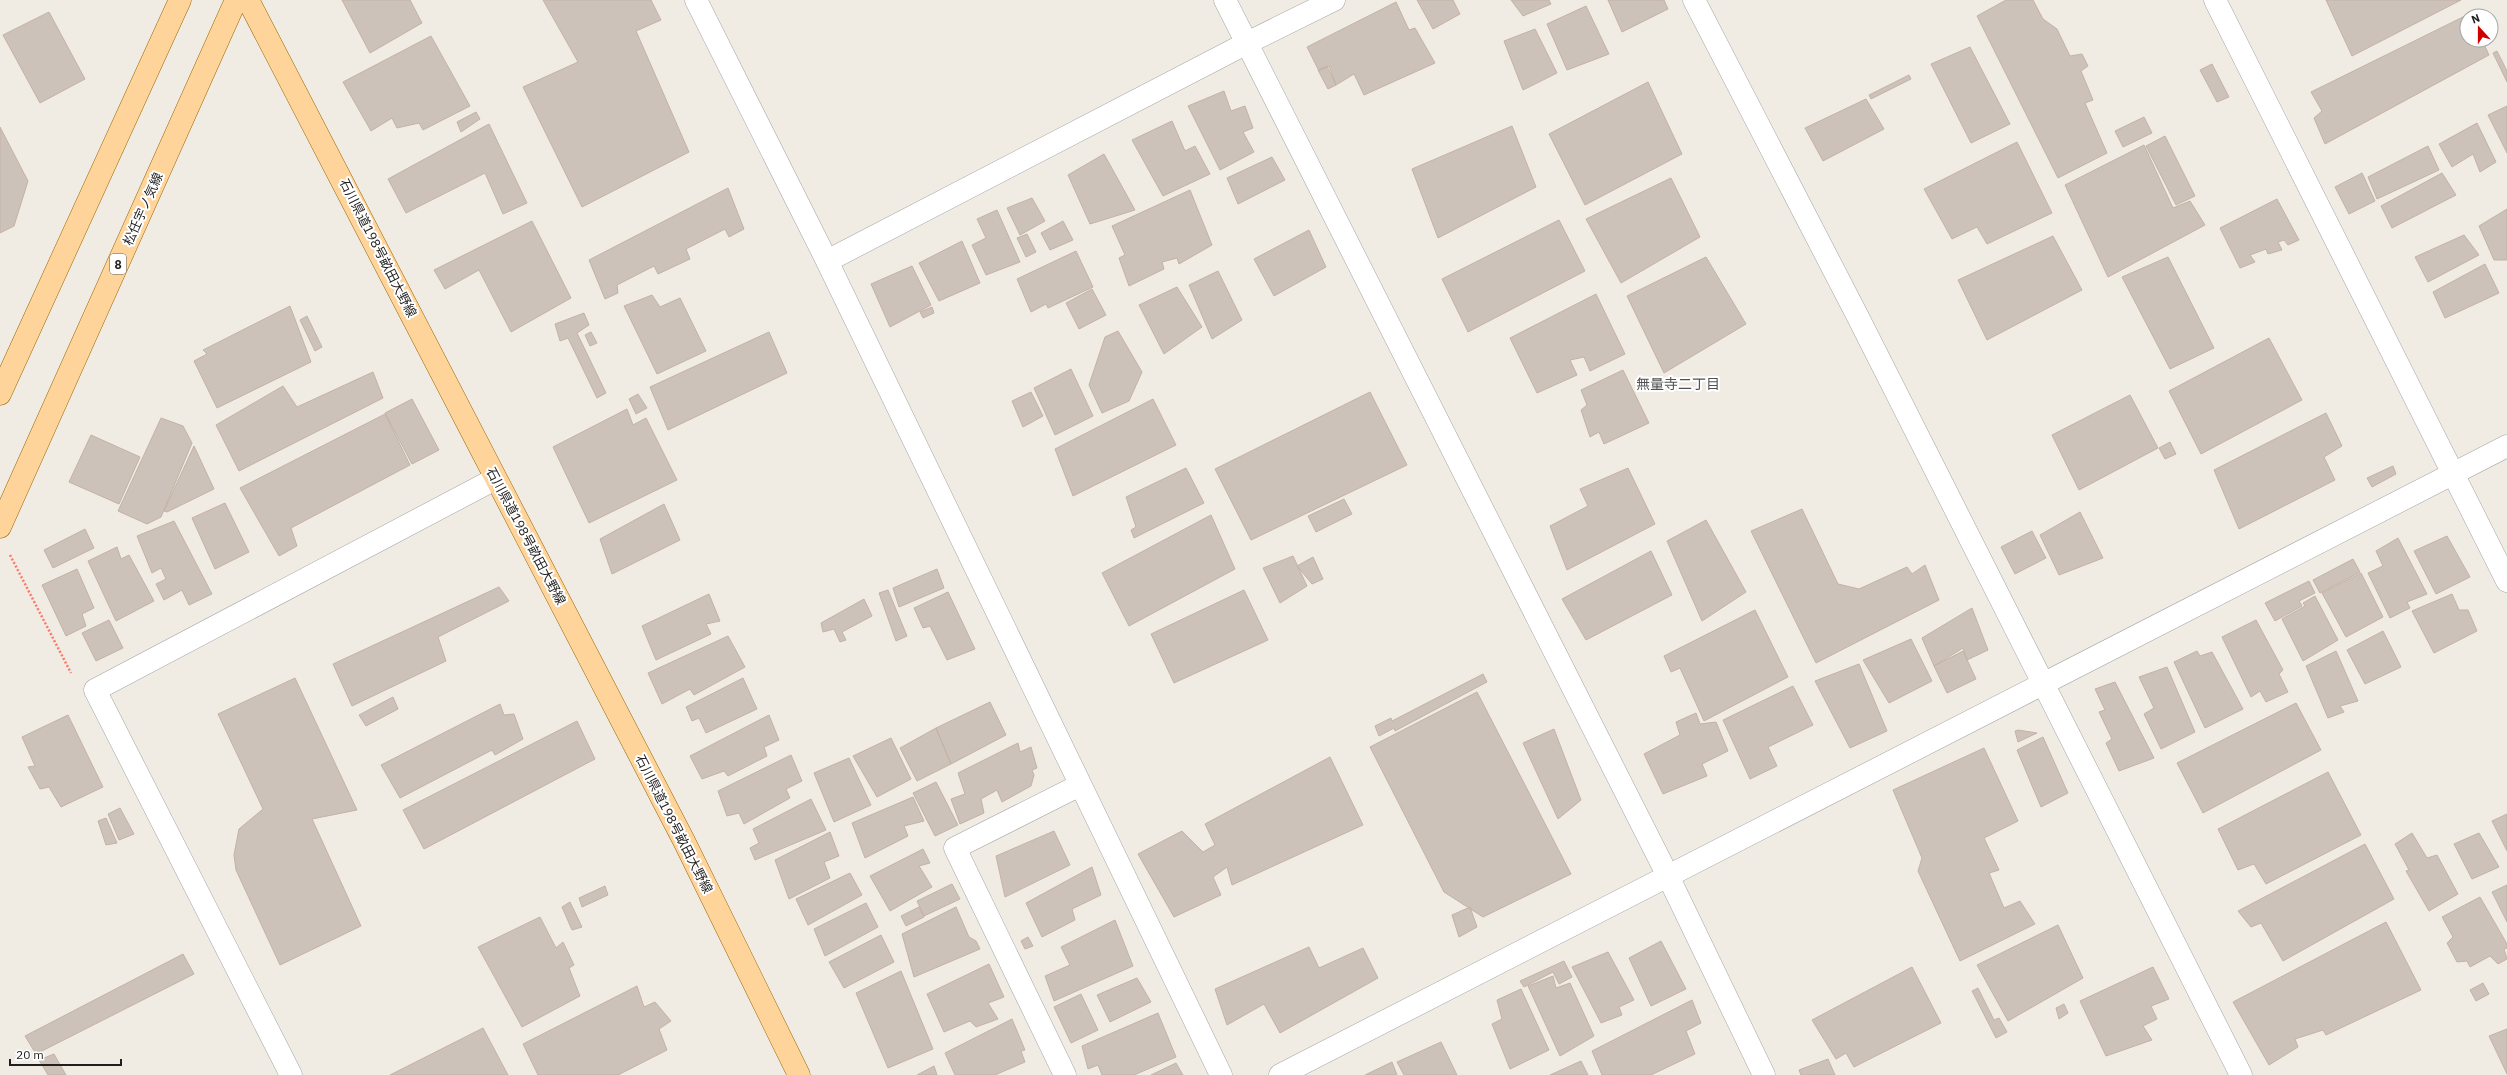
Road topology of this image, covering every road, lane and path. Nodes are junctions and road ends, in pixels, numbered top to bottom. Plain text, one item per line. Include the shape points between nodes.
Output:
1 (180, 0) edge
2 (236, 0) edge
3 (248, 0) edge
4 (696, 0) edge
5 (1225, 0) edge
6 (1334, 0) edge
7 (1694, 0) edge
8 (2215, 0) edge
9 (1247, 43) junction
10 (827, 261) junction
11 (0, 394) edge
12 (2507, 446) edge
13 (2454, 474) junction
14 (496, 479) junction
15 (1, 517) edge
16 (7, 550) dead end
17 (2507, 581) edge
18 (2043, 683) junction
19 (95, 690) junction
20 (1080, 785) junction
21 (1668, 876) junction
22 (291, 1075) edge
23 (799, 1075) edge
24 (1065, 1075) edge
25 (1221, 1075) edge
26 (1280, 1075) edge
27 (1764, 1075) edge
28 (2241, 1075) edge

1 - 11 main road
2 - 15 main road, 松任宇ノ気線 / 8
3 - 14 main road, 石川県道198号畝田大野線
4 - 10 street
5 - 9 street
6 - 9 street
7 - 18 street
8 - 13 street
9 - 10 street
9 - 21 street
10 - 20 street
12 - 13 street
13 - 17 street
13 - 18 street
14 - 19 street
14 - 23 main road, 石川県道198号畝田大野線 via 684,841
16 - 19 path via 79,690
18 - 21 street
18 - 28 street
19 - 22 street
20 - 24 street via 955,848
20 - 25 street
21 - 26 street
21 - 27 street

